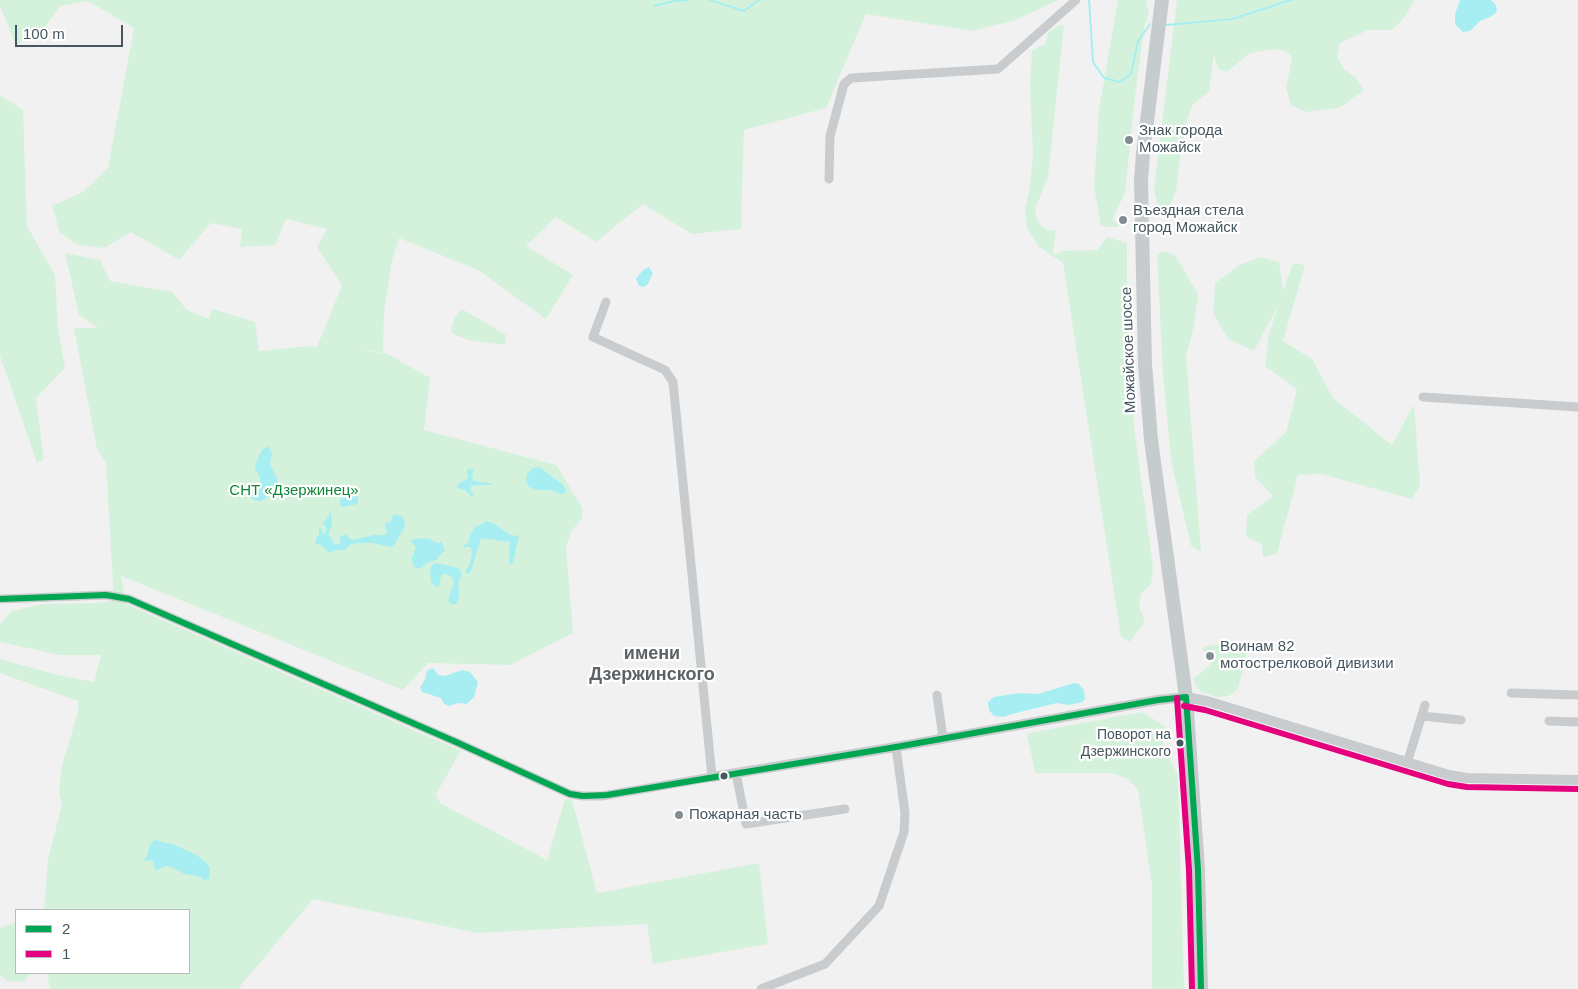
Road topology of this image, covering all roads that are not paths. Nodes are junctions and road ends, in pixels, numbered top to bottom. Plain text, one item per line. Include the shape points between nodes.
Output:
1 (1076, 0) edge
2 (1162, 0) edge
3 (829, 179) dead end
4 (606, 302) dead end
5 (1423, 397) dead end
6 (1578, 406) edge
7 (0, 599) edge
8 (1511, 692) dead end
9 (937, 695) dead end
10 (1578, 695) edge
11 (1186, 697) junction
12 (1425, 705) dead end
13 (1422, 716) junction
14 (1460, 720) dead end
15 (1549, 721) dead end
16 (1578, 722) edge
17 (943, 738) junction
18 (896, 747) junction
19 (1407, 763) junction
20 (736, 773) junction
21 (712, 777) junction
22 (1578, 780) edge
23 (845, 809) dead end
24 (761, 989) edge
25 (1201, 989) edge

1 - 3 street via 998,69 851,78 844,84 830,136
2 - 11 main road, Можайское шоссе via 1142,163 1143,312 1151,440
4 - 21 street via 593,337 665,370 673,382
5 - 6 street
7 - 21 street via 106,595 130,598 570,794 602,796
8 - 10 street
9 - 17 street
11 - 17 street
11 - 19 street
11 - 25 main road, Можайское шоссе via 1198,870
12 - 13 street
13 - 14 street
13 - 19 street
15 - 16 street
17 - 18 street
18 - 20 street
18 - 24 street via 905,813 904,832 879,906 825,964
19 - 22 street via 1466,778
20 - 21 street
20 - 23 street via 746,824

